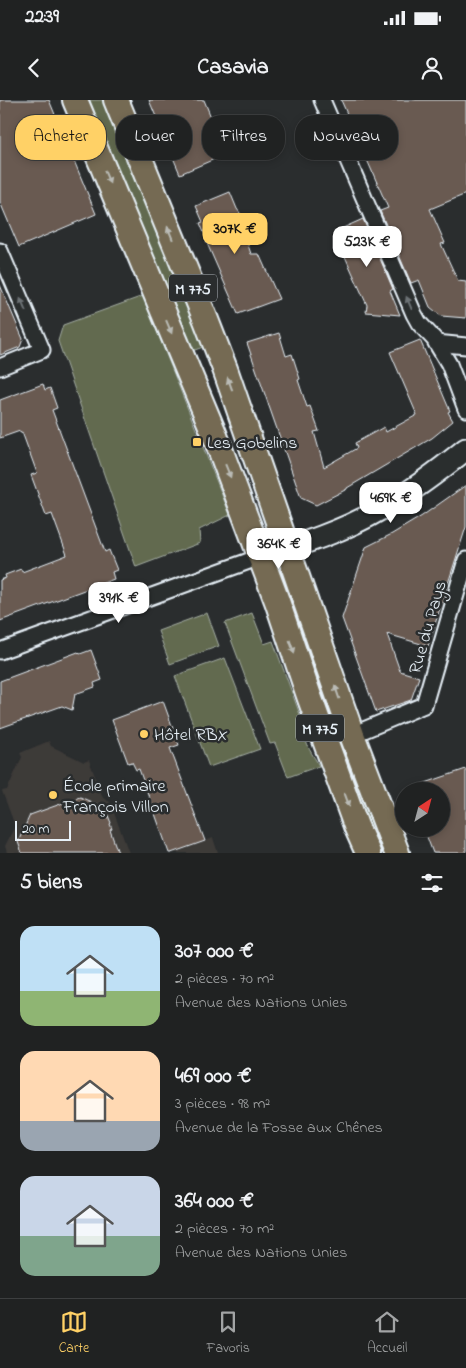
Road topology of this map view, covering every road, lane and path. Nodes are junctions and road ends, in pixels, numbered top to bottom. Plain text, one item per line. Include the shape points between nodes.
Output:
1 (75, 100) edge
2 (116, 100) edge
3 (322, 100) edge
4 (0, 251) edge
5 (436, 343) junction
6 (466, 346) edge
7 (0, 367) edge
8 (466, 409) edge
9 (466, 449) edge
10 (288, 549) junction
11 (260, 558) junction
12 (466, 560) edge
13 (0, 650) edge
14 (352, 734) junction
15 (368, 853) edge
16 (397, 853) edge

1 -> 11 main road, M 775 via 214,433
10 -> 2 main road, M 775 via 215,344
5 -> 3 street via 414,314
7 -> 4 street via 42,350
5 - 6 street
5 - 8 street via 449,364
9 - 10 street via 427,480 380,510 340,530
10 - 11 street
14 -> 10 main road, M 775
11 - 13 street
11 -> 15 main road, M 775
12 - 14 street, Rue du Pays via 424,705
14 - 16 main road, M 775

